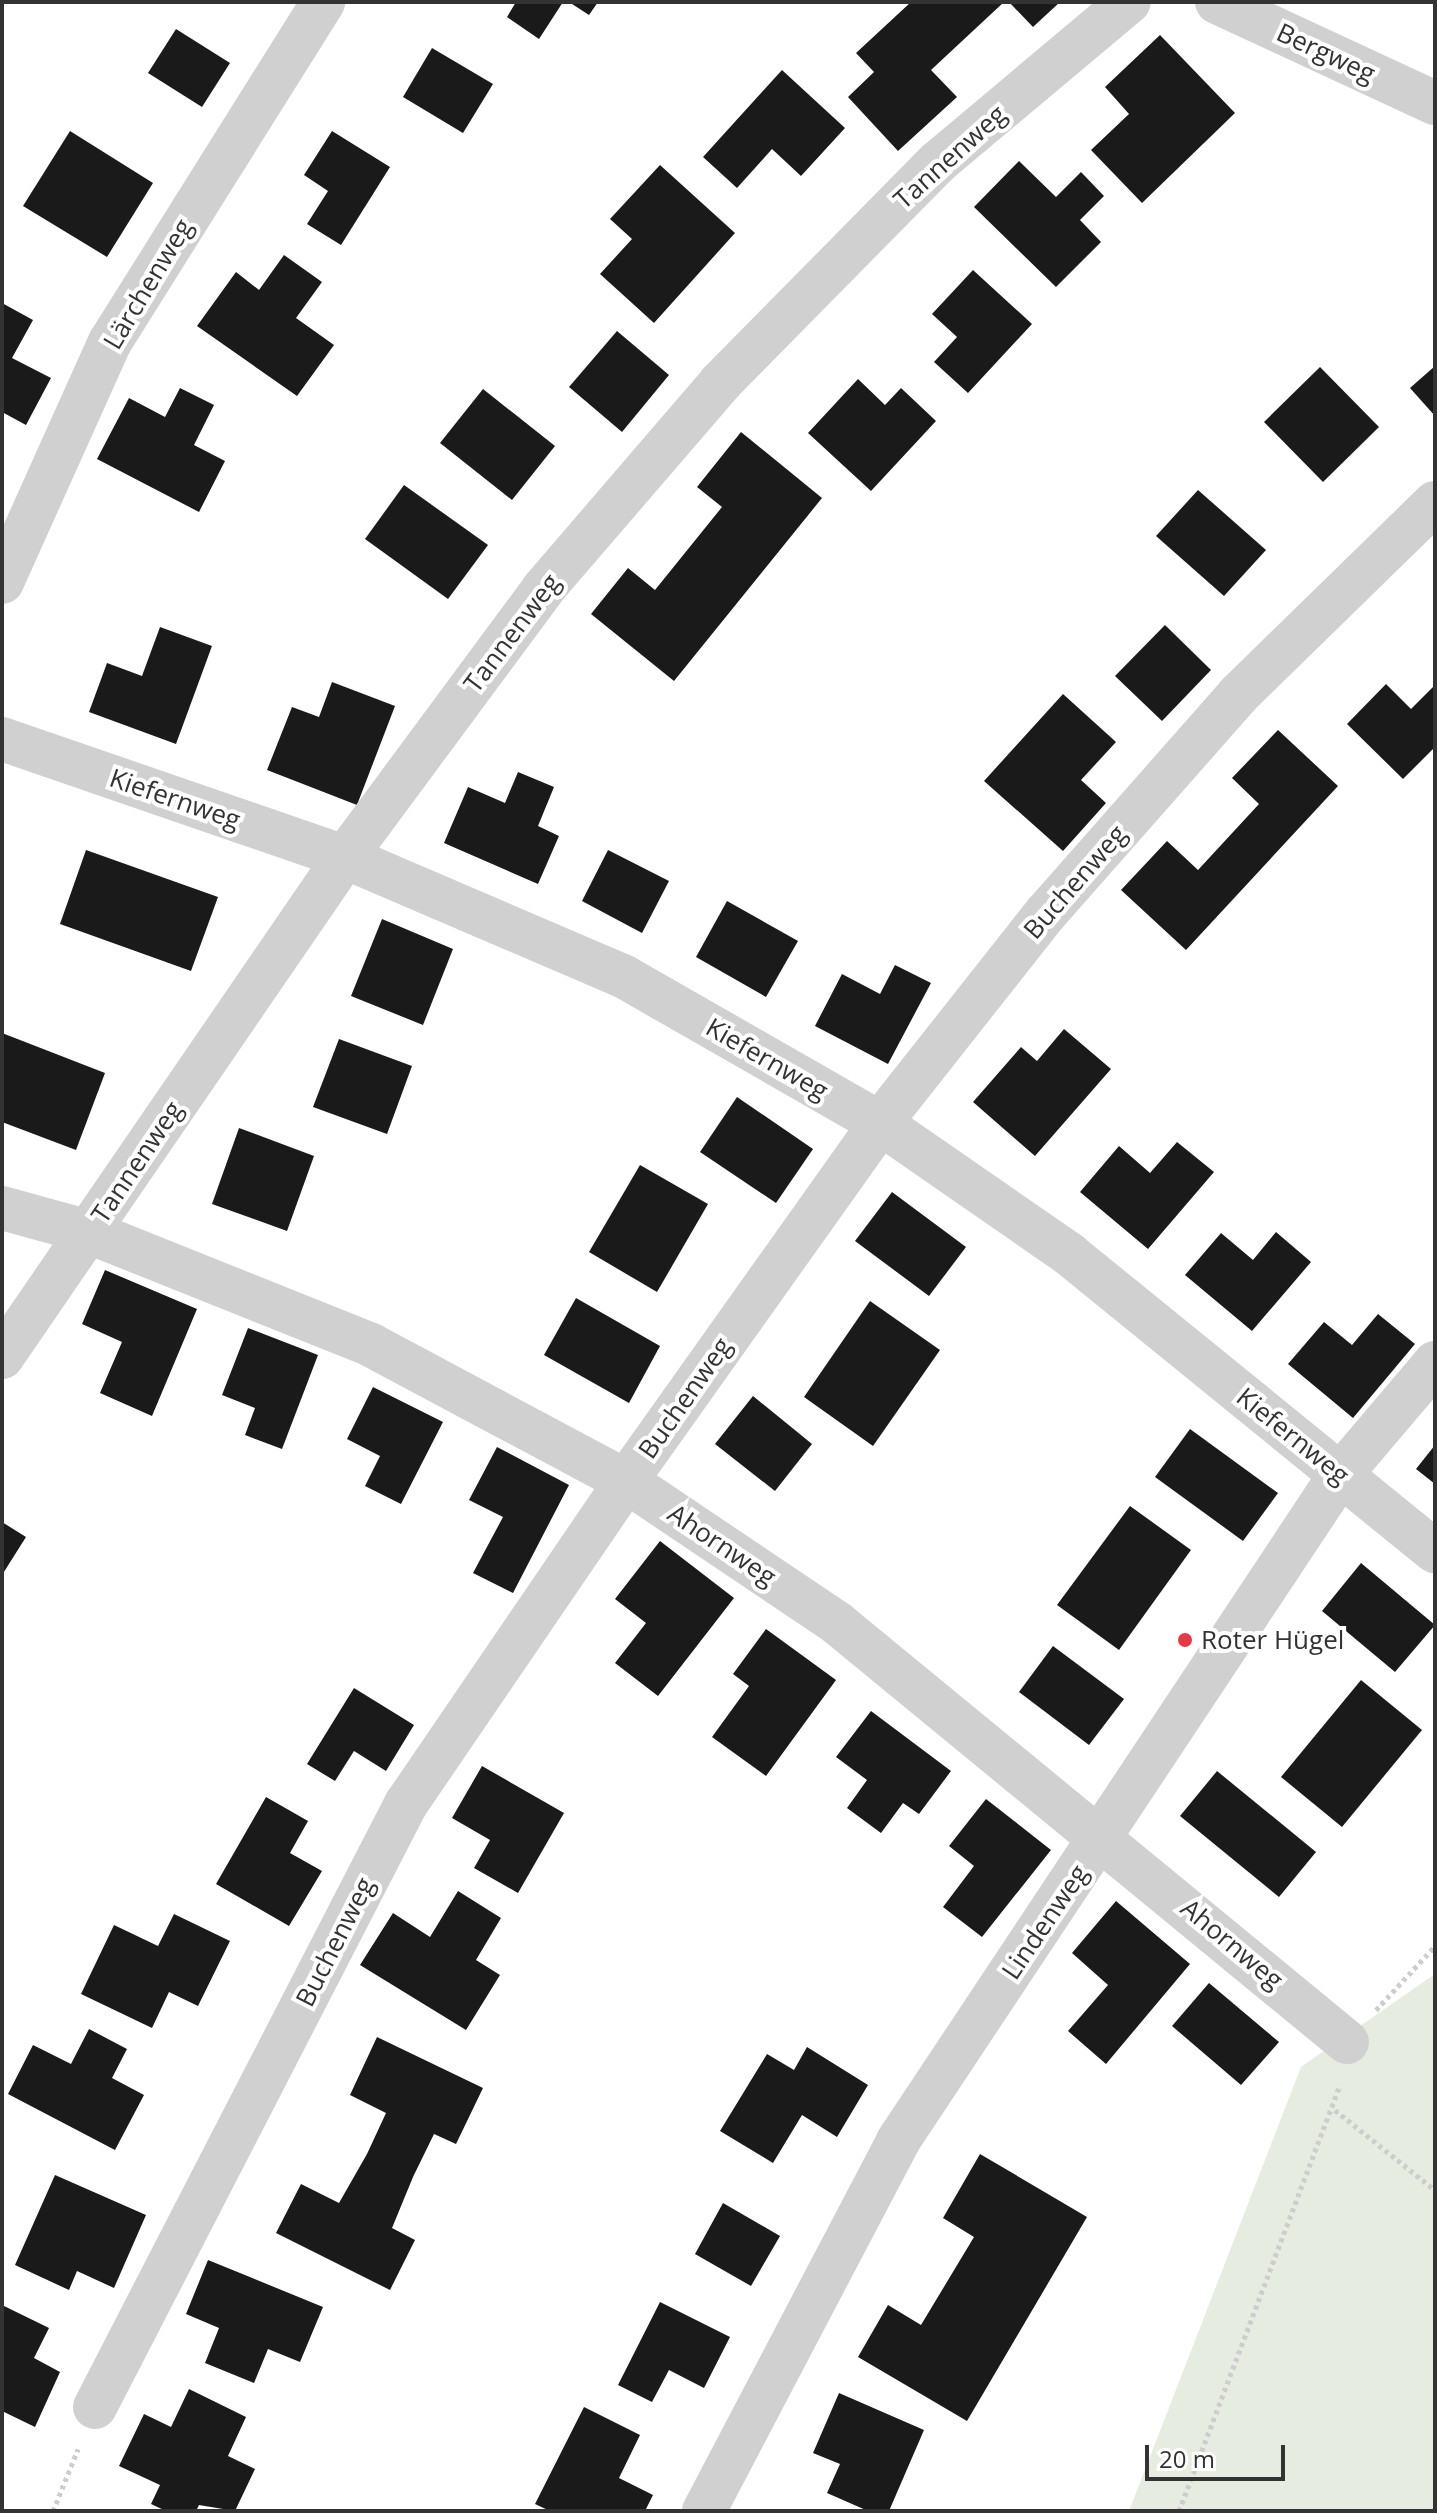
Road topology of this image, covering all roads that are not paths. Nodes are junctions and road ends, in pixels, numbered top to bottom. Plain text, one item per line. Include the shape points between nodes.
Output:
1 (323, 2) edge
2 (1129, 2) edge
3 (1217, 2) edge
4 (1435, 103) edge
5 (1435, 503) edge
6 (2, 582) edge
7 (2, 739) edge
8 (345, 857) junction
9 (880, 1123) junction
10 (2, 1208) edge
11 (89, 1232) junction
12 (2, 1357) edge
13 (1435, 1363) edge
14 (1340, 1475) junction
15 (626, 1481) junction
16 (1435, 1551) edge
17 (1103, 1835) junction
18 (1347, 2042) road end
19 (95, 2407) road end
20 (704, 2511) edge

1 - 6 street, Lärchenweg via 110,342
2 - 8 street, Tannenweg via 938,162 720,383 543,589
3 - 4 street, Bergweg
5 - 9 street, Buchenweg via 1238,695 1046,913
7 - 8 street, Kiefernweg
8 - 9 street, Kiefernweg via 623,976
8 - 11 street, Tannenweg
9 - 14 street, Kiefernweg via 1069,1254
9 - 15 street, Buchenweg
10 - 11 street, Ahornweg
11 - 12 street, Tannenweg
11 - 15 street, Ahornweg via 371,1345
13 - 14 street, Lindenweg
14 - 16 street, Kiefernweg
14 - 17 street, Lindenweg
15 - 17 street, Ahornweg via 837,1623
15 - 19 street, Buchenweg via 406,1804
17 - 18 street, Ahornweg
17 - 20 street, Lindenweg via 898,2141

